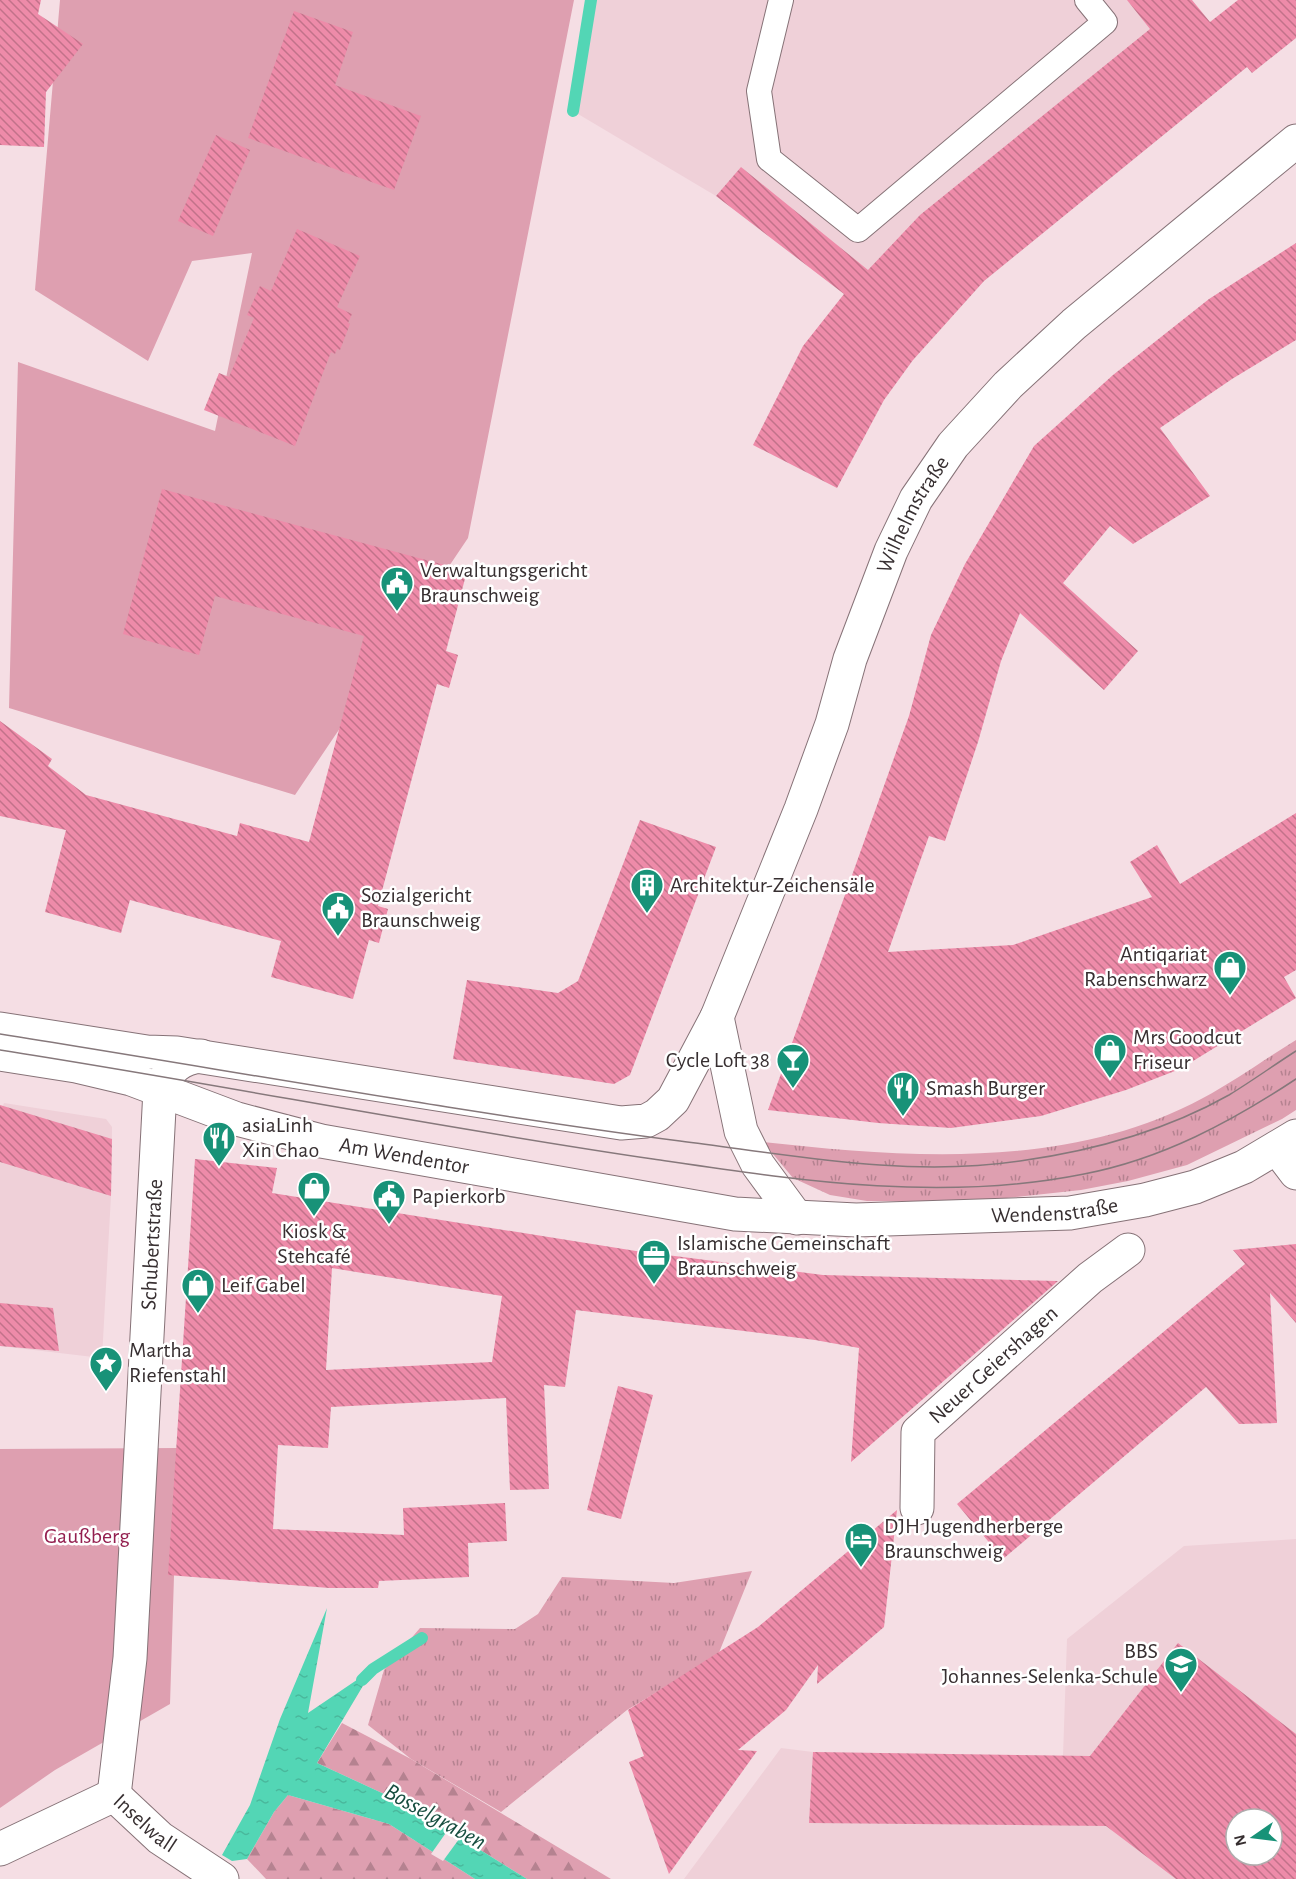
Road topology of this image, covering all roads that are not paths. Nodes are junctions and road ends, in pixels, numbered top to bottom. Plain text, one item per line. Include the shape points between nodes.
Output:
1 (781, 0) edge
2 (1087, 0) edge
3 (1296, 141) edge
4 (717, 1017) junction
5 (0, 1029) edge
6 (0, 1054) edge
7 (201, 1056) junction
8 (160, 1090) junction
9 (1290, 1152) edge
10 (797, 1218) junction
11 (1128, 1250) dead end
12 (917, 1508) dead end
13 (114, 1795) junction
14 (0, 1849) edge
15 (222, 1879) edge

1 - 2 lane via 759,91 769,159 858,230 1105,22
3 - 4 main road, Wilhelmstraße via 1074,324 1008,385 953,445 916,499 891,551 850,659 801,809
4 - 7 main road via 673,1101 646,1121 621,1123
4 - 10 main road via 741,1131 758,1165
5 - 7 main road via 147,1052
6 - 8 main road, Am Wendentor via 76,1066
7 - 8 main road via 184,1060 173,1068
8 - 10 main road, Am Wendentor via 237,1119 321,1141 692,1208
8 - 13 main road, Schubertstraße via 130,1658
9 - 10 main road, Wendenstraße via 1195,1187 1070,1213 856,1220
11 - 12 main road, Neuer Geiershagen via 1090,1278 918,1432
13 - 14 main road, Inselwall
13 - 15 main road, Inselwall via 160,1838

